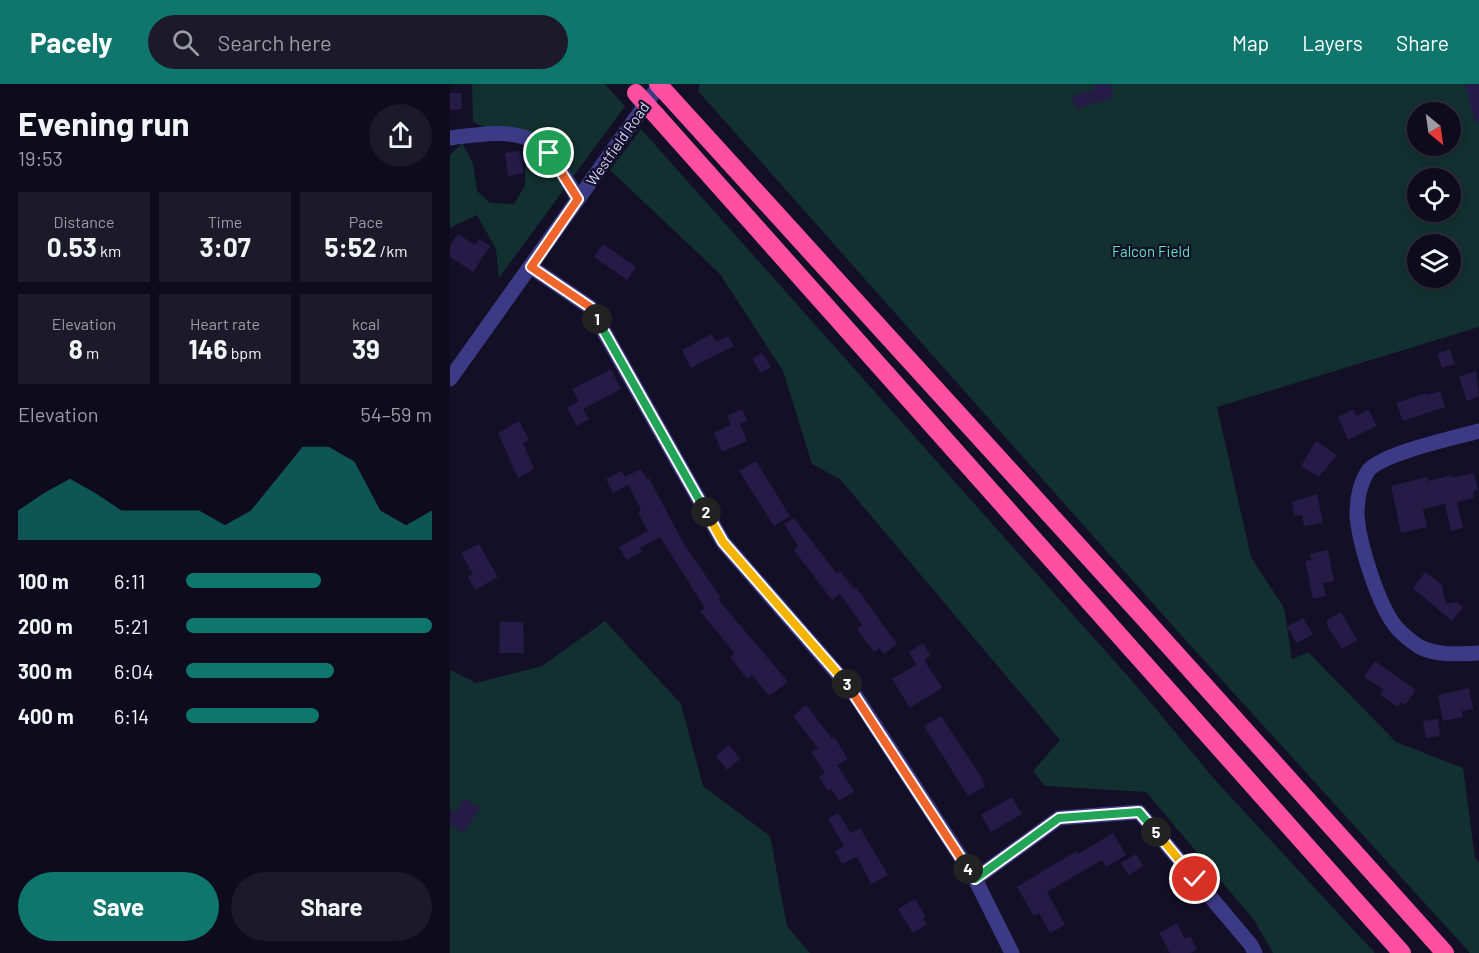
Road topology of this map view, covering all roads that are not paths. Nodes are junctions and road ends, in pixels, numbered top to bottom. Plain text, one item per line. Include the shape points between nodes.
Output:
1 (662, 88) edge
2 (632, 89) edge
3 (450, 138) edge
4 (578, 199) junction
5 (531, 267) junction
6 (450, 379) edge
7 (1479, 431) edge
8 (1479, 653) edge
9 (975, 879) junction
10 (1012, 953) edge
11 (1256, 953) edge
12 (1402, 953) edge
13 (1445, 953) edge

1 - 4 street, Westfield Road
1 - 13 highway
2 - 12 highway, bridge
3 - 4 street via 507,133 531,140 549,153
4 - 5 street, Westfield Road
5 - 6 street, Westfield Road
5 - 9 street via 590,307 723,542 851,689
7 - 8 street via 1386,458 1369,470 1360,490 1357,514 1366,557 1396,627 1420,648 1445,654
9 - 10 street
9 - 11 street via 1059,818 1139,812

